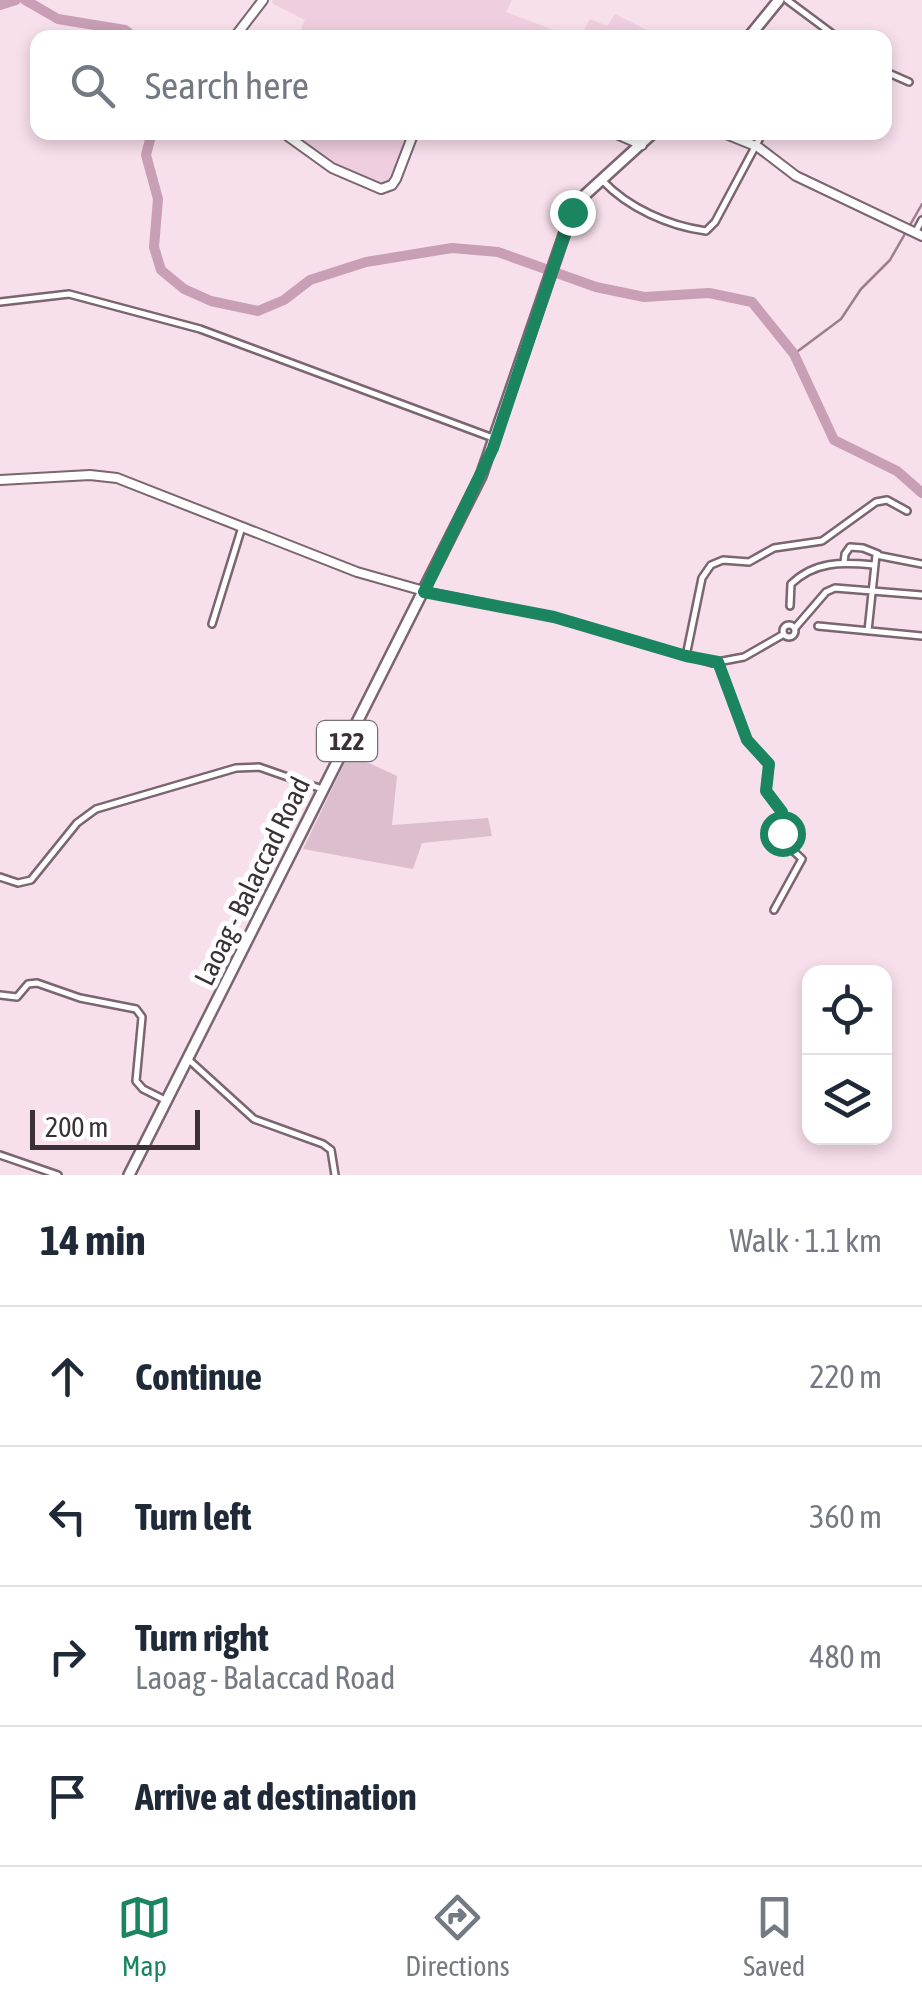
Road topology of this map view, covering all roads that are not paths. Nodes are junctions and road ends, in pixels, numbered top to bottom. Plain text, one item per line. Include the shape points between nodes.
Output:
1 (262, 0) edge
2 (779, 0) edge
3 (787, 0) edge
4 (240, 30) edge
5 (755, 30) edge
6 (828, 30) edge
7 (892, 74) edge
8 (909, 82) dead end
9 (293, 140) edge
10 (411, 140) edge
11 (632, 140) edge
12 (646, 140) edge
13 (741, 140) edge
14 (760, 140) edge
15 (642, 144) junction
16 (758, 147) junction
17 (602, 180) junction
18 (922, 220) edge
19 (916, 234) edge
20 (0, 302) edge
21 (496, 438) junction
22 (0, 480) edge
23 (907, 510) dead end
24 (243, 526) junction
25 (878, 554) junction
26 (844, 562) junction
27 (922, 564) edge
28 (873, 565) junction
29 (871, 590) junction
30 (424, 592) junction
31 (922, 595) edge
32 (790, 606) dead end
33 (212, 624) dead end
34 (818, 626) dead end
35 (868, 631) junction
36 (922, 636) edge
37 (686, 656) junction
38 (718, 662) junction
39 (322, 789) junction
40 (0, 877) edge
41 (774, 910) dead end
42 (0, 995) edge
43 (189, 1060) junction
44 (166, 1101) junction
45 (0, 1155) edge
46 (133, 1174) edge
47 (58, 1175) edge
48 (335, 1175) edge

1 - 4 street
2 - 5 main road
3 - 6 street
7 - 8 street
9 - 10 street via 332,168 381,189 396,179
11 - 15 street
12 - 15 main road, Laoag - Balaccad Road / 122
13 - 16 street
14 - 16 street
15 - 17 main road, Laoag - Balaccad Road / 122
16 - 17 street via 706,230 644,212
16 - 19 street via 796,176
17 - 21 main road, Laoag - Balaccad Road / 122 via 578,204 562,236
18 - 19 street
20 - 21 street via 68,294 200,329
21 - 30 main road, Laoag - Balaccad Road / 122
22 - 24 street via 117,478
23 - 37 street via 876,502 822,541 774,548 749,562 711,565 702,578
24 - 30 street
24 - 33 street
25 - 26 street via 850,547
25 - 27 street
25 - 28 street
26 - 28 street
26 - 32 street via 803,573 789,588
28 - 29 street
29 - 31 street
29 - 35 street
29 - 38 street via 830,590 795,628 786,626 784,634 744,657
30 - 37 street via 554,617
30 - 39 main road, Laoag - Balaccad Road / 122
34 - 35 street
35 - 36 street
37 - 38 street
38 - 41 street via 747,740 769,764 766,791 782,812 782,840 802,860
39 - 40 street via 259,766 236,768 96,809 31,880
39 - 43 main road, Laoag - Balaccad Road / 122
42 - 44 street via 17,997 38,983 136,1008 142,1016 136,1080
43 - 44 main road, Laoag - Balaccad Road / 122
43 - 48 street via 254,1119 331,1150
44 - 46 main road, Laoag - Balaccad Road / 122
45 - 47 street

